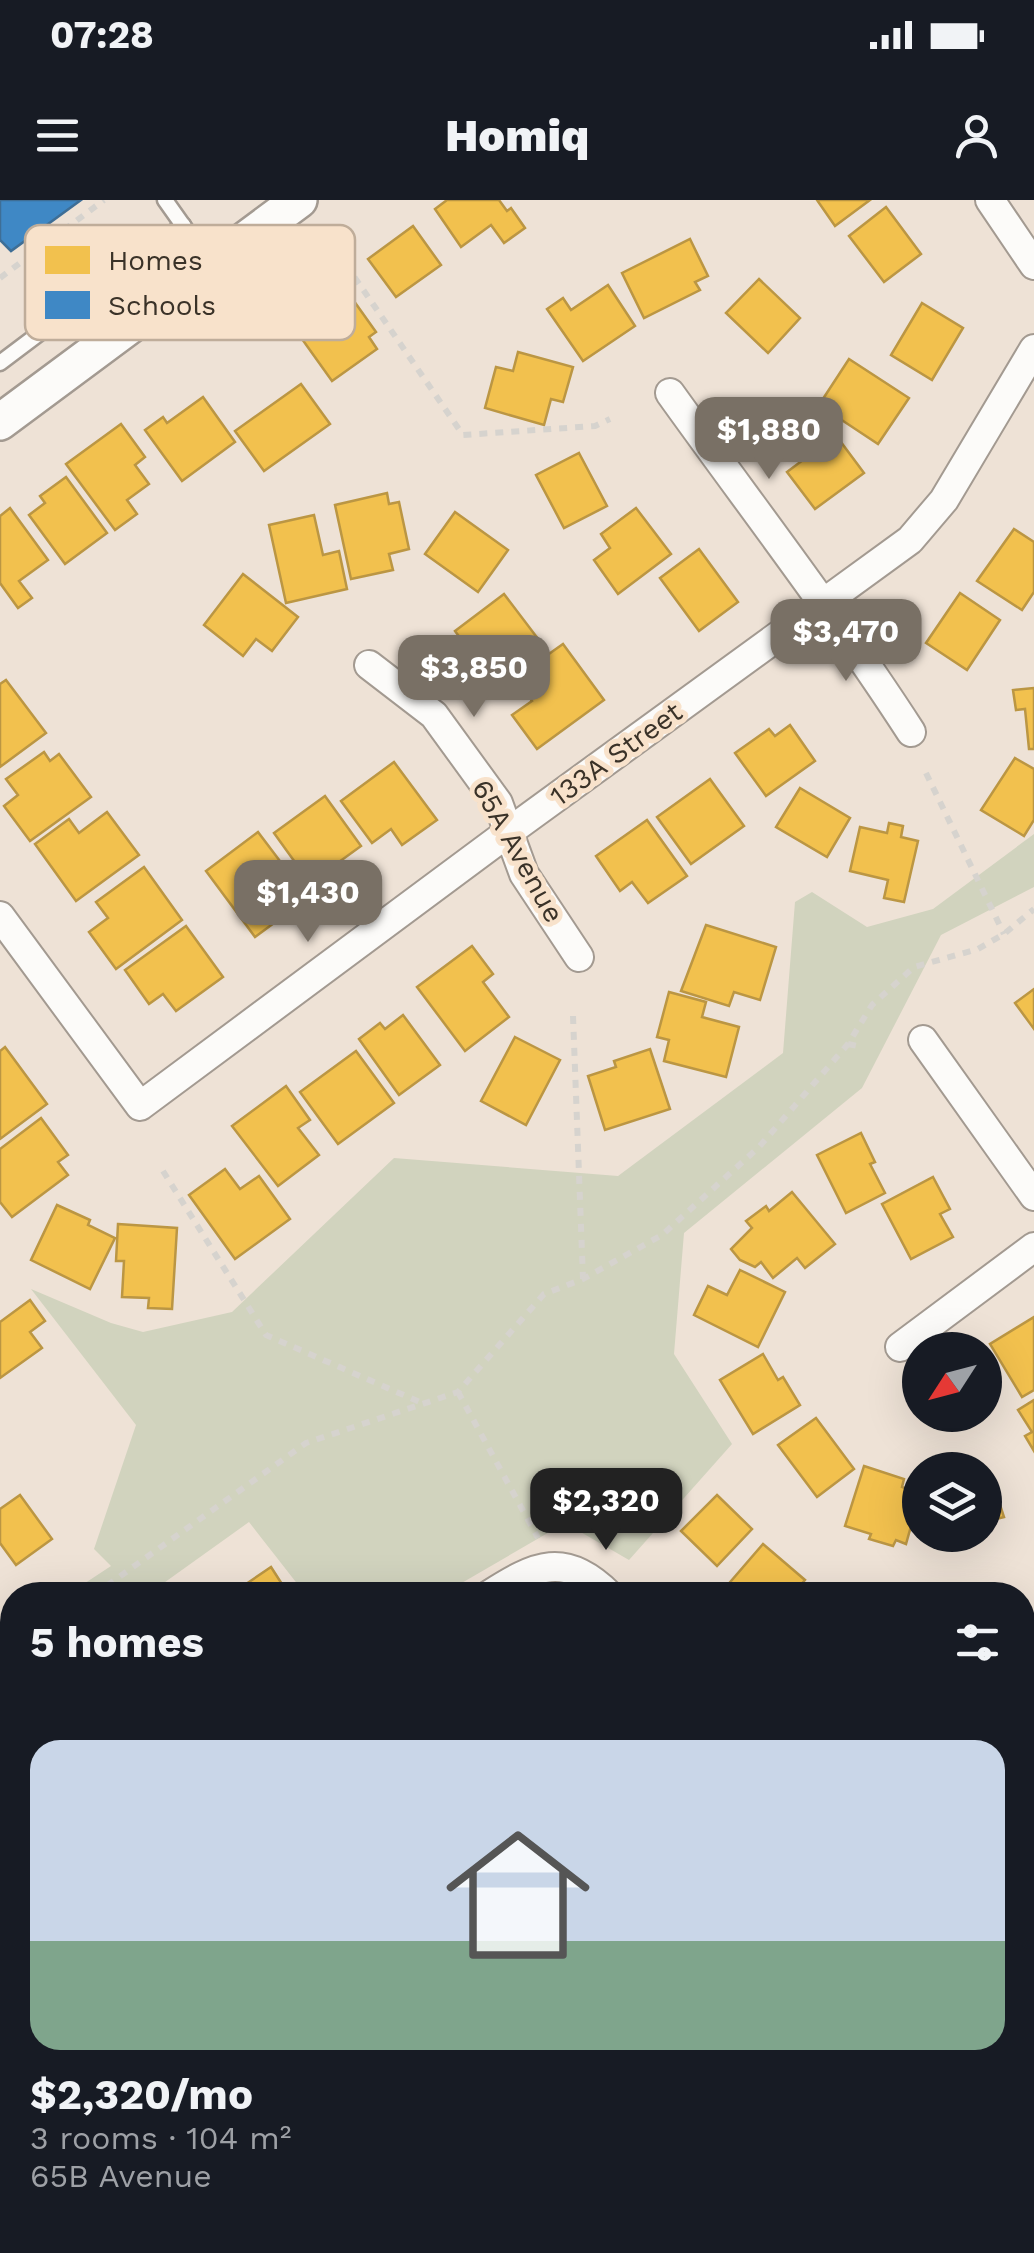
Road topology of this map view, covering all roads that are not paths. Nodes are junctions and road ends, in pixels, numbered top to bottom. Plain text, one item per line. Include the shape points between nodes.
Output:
1 (164, 200) edge
2 (990, 200) edge
3 (299, 208) edge
4 (183, 225) edge
5 (273, 225) edge
6 (1034, 264) edge
7 (29, 340) edge
8 (110, 340) edge
9 (1034, 350) edge
10 (0, 362) edge
11 (670, 393) dead end
12 (0, 422) edge
13 (824, 605) junction
14 (370, 665) dead end
15 (911, 732) dead end
16 (510, 831) junction
17 (0, 916) edge
18 (579, 957) dead end
19 (923, 1040) dead end
20 (1034, 1196) edge
21 (1034, 1247) edge
22 (900, 1347) dead end
23 (511, 1582) edge
24 (596, 1582) edge

1 - 4 lane
2 - 6 street
3 - 5 street
7 - 10 lane
8 - 12 street
9 - 13 street, 133A Street via 926,523
11 - 13 street
13 - 15 street
13 - 16 street, 133A Street
14 - 16 street, 65A Avenue via 434,714 498,803
16 - 17 street, 133A Street via 140,1106
16 - 18 street, 65A Avenue via 524,874
19 - 20 street
21 - 22 street
23 - 24 street via 564,1565

